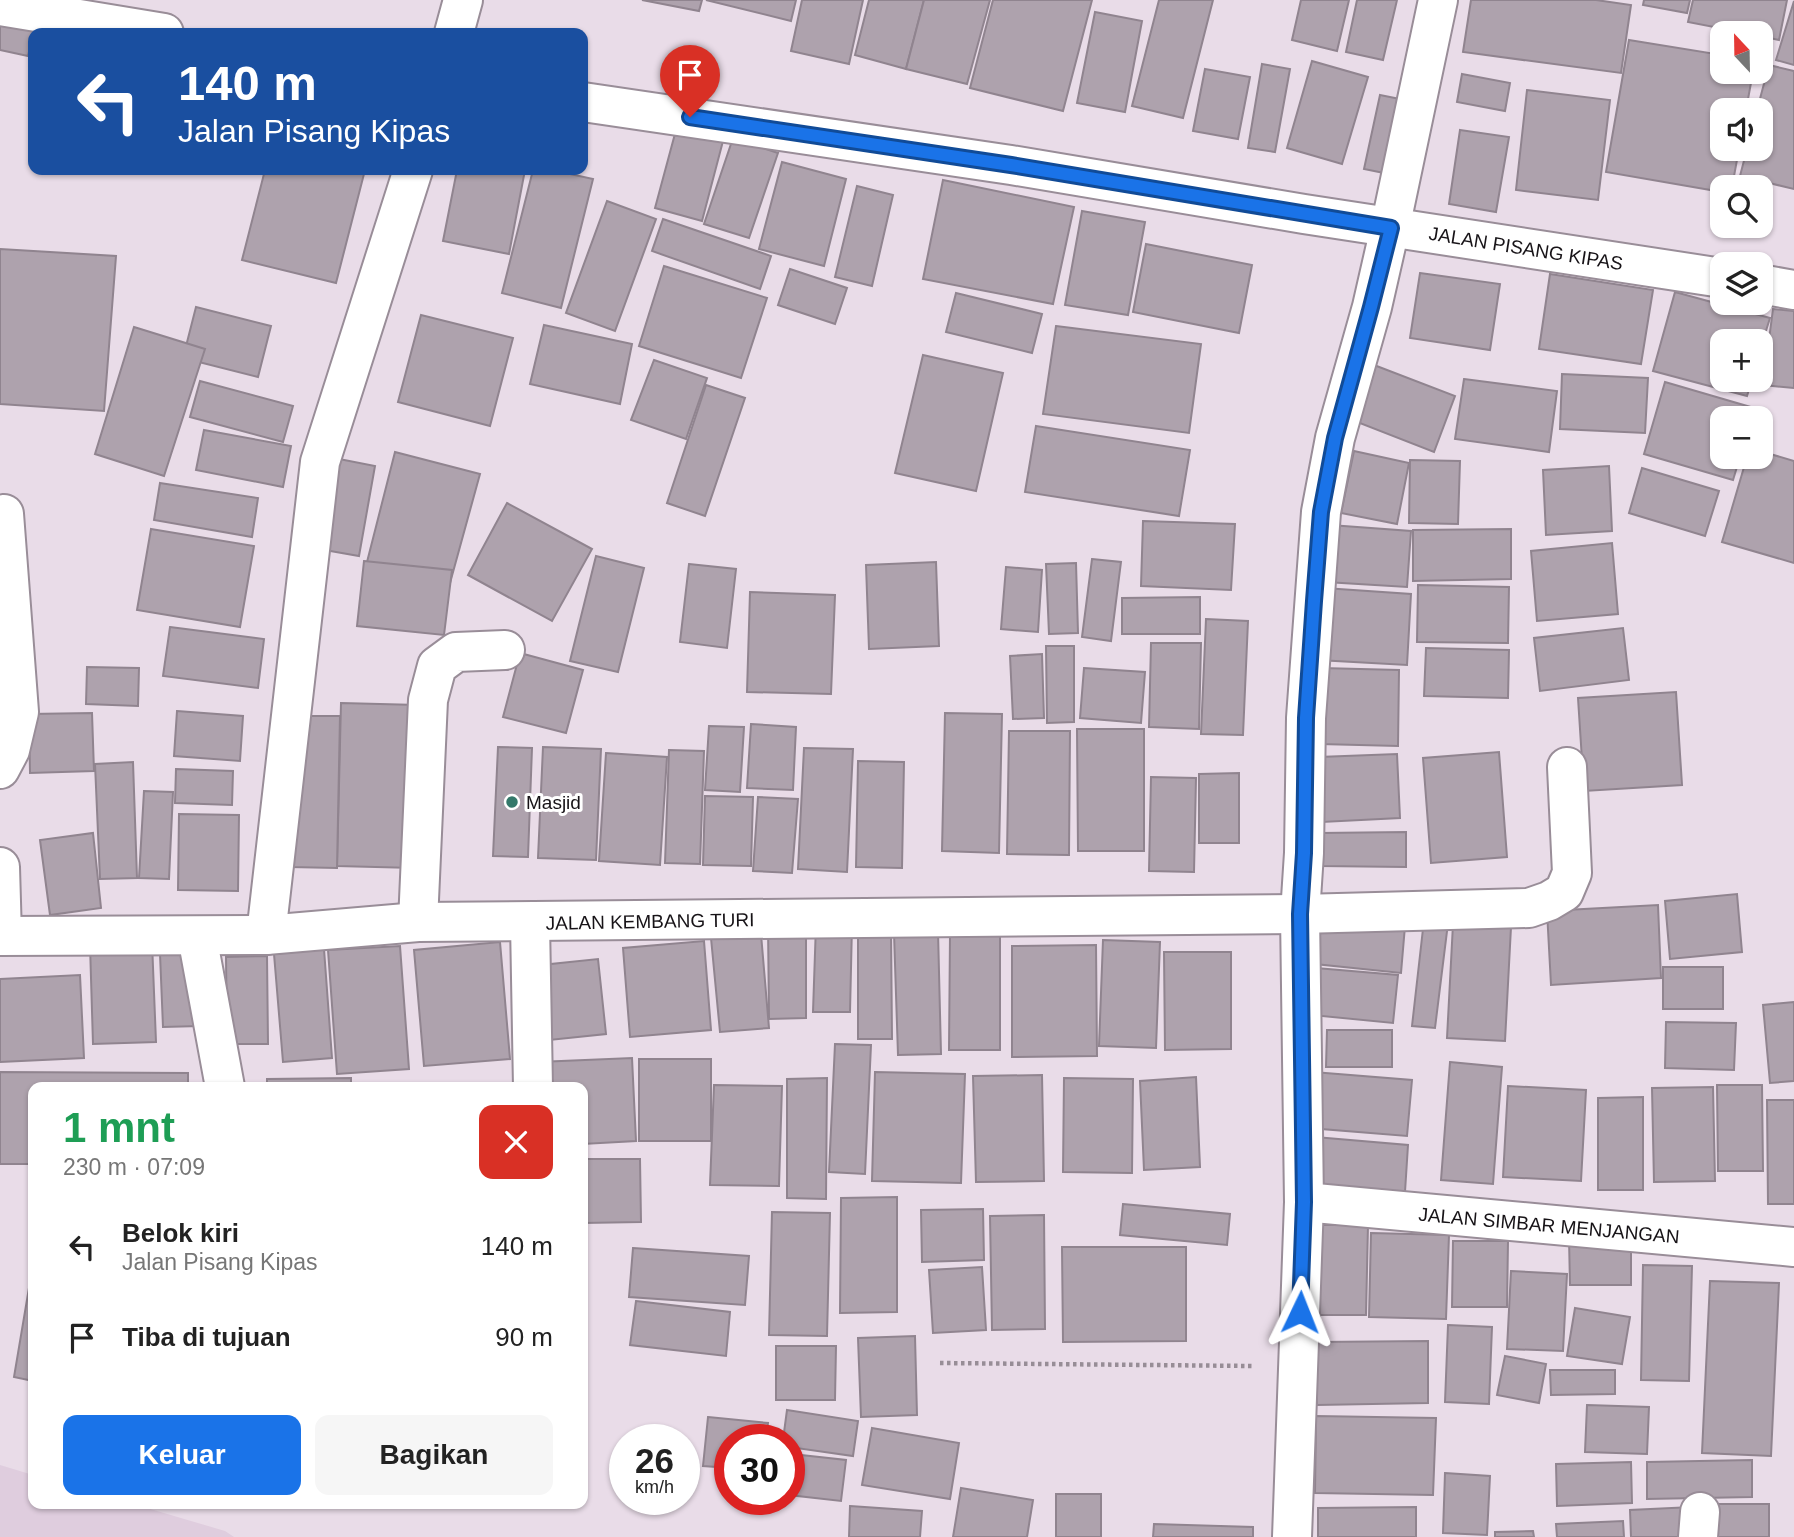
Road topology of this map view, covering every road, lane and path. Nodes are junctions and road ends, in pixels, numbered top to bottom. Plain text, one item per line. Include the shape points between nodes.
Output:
1 (463, 0) edge
2 (1438, 0) edge
3 (0, 6) edge
4 (134, 28) edge
5 (455, 28) edge
6 (588, 103) edge
7 (411, 175) edge
8 (1391, 228) junction
9 (1710, 276) edge
10 (1773, 286) edge
11 (1794, 290) edge
12 (4, 514) dead end
13 (505, 650) dead end
14 (1567, 768) dead end
15 (0, 769) edge
16 (0, 867) edge
17 (1300, 914) junction
18 (418, 922) junction
19 (530, 923) junction
20 (266, 935) junction
21 (1, 936) edge
22 (197, 936) junction
23 (224, 1082) edge
24 (533, 1082) edge
25 (1304, 1202) junction
26 (1794, 1247) edge
27 (940, 1363) dead end
28 (1298, 1367) junction
29 (1292, 1537) edge

1 - 5 street
2 - 8 street
3 - 4 street
6 - 8 street, JALAN PISANG KIPAS via 1011,165
7 - 20 street via 320,462
8 - 9 street, JALAN PISANG KIPAS
8 - 17 street via 1335,438 1321,512 1306,718
10 - 11 street
12 - 15 street via 19,712
13 - 18 street via 456,652 437,666 428,700
14 - 17 street, JALAN KEMBANG TURI via 1572,873 1564,892 1549,901 1529,908
16 - 21 street
17 - 19 street, JALAN KEMBANG TURI
17 - 25 street
18 - 19 street, JALAN KEMBANG TURI
18 - 20 street, JALAN KEMBANG TURI
19 - 24 street
20 - 22 street, JALAN KEMBANG TURI
21 - 22 street, JALAN KEMBANG TURI
22 - 23 street
25 - 26 street, JALAN SIMBAR MENJANGAN
25 - 28 street
27 - 28 path
28 - 29 street

